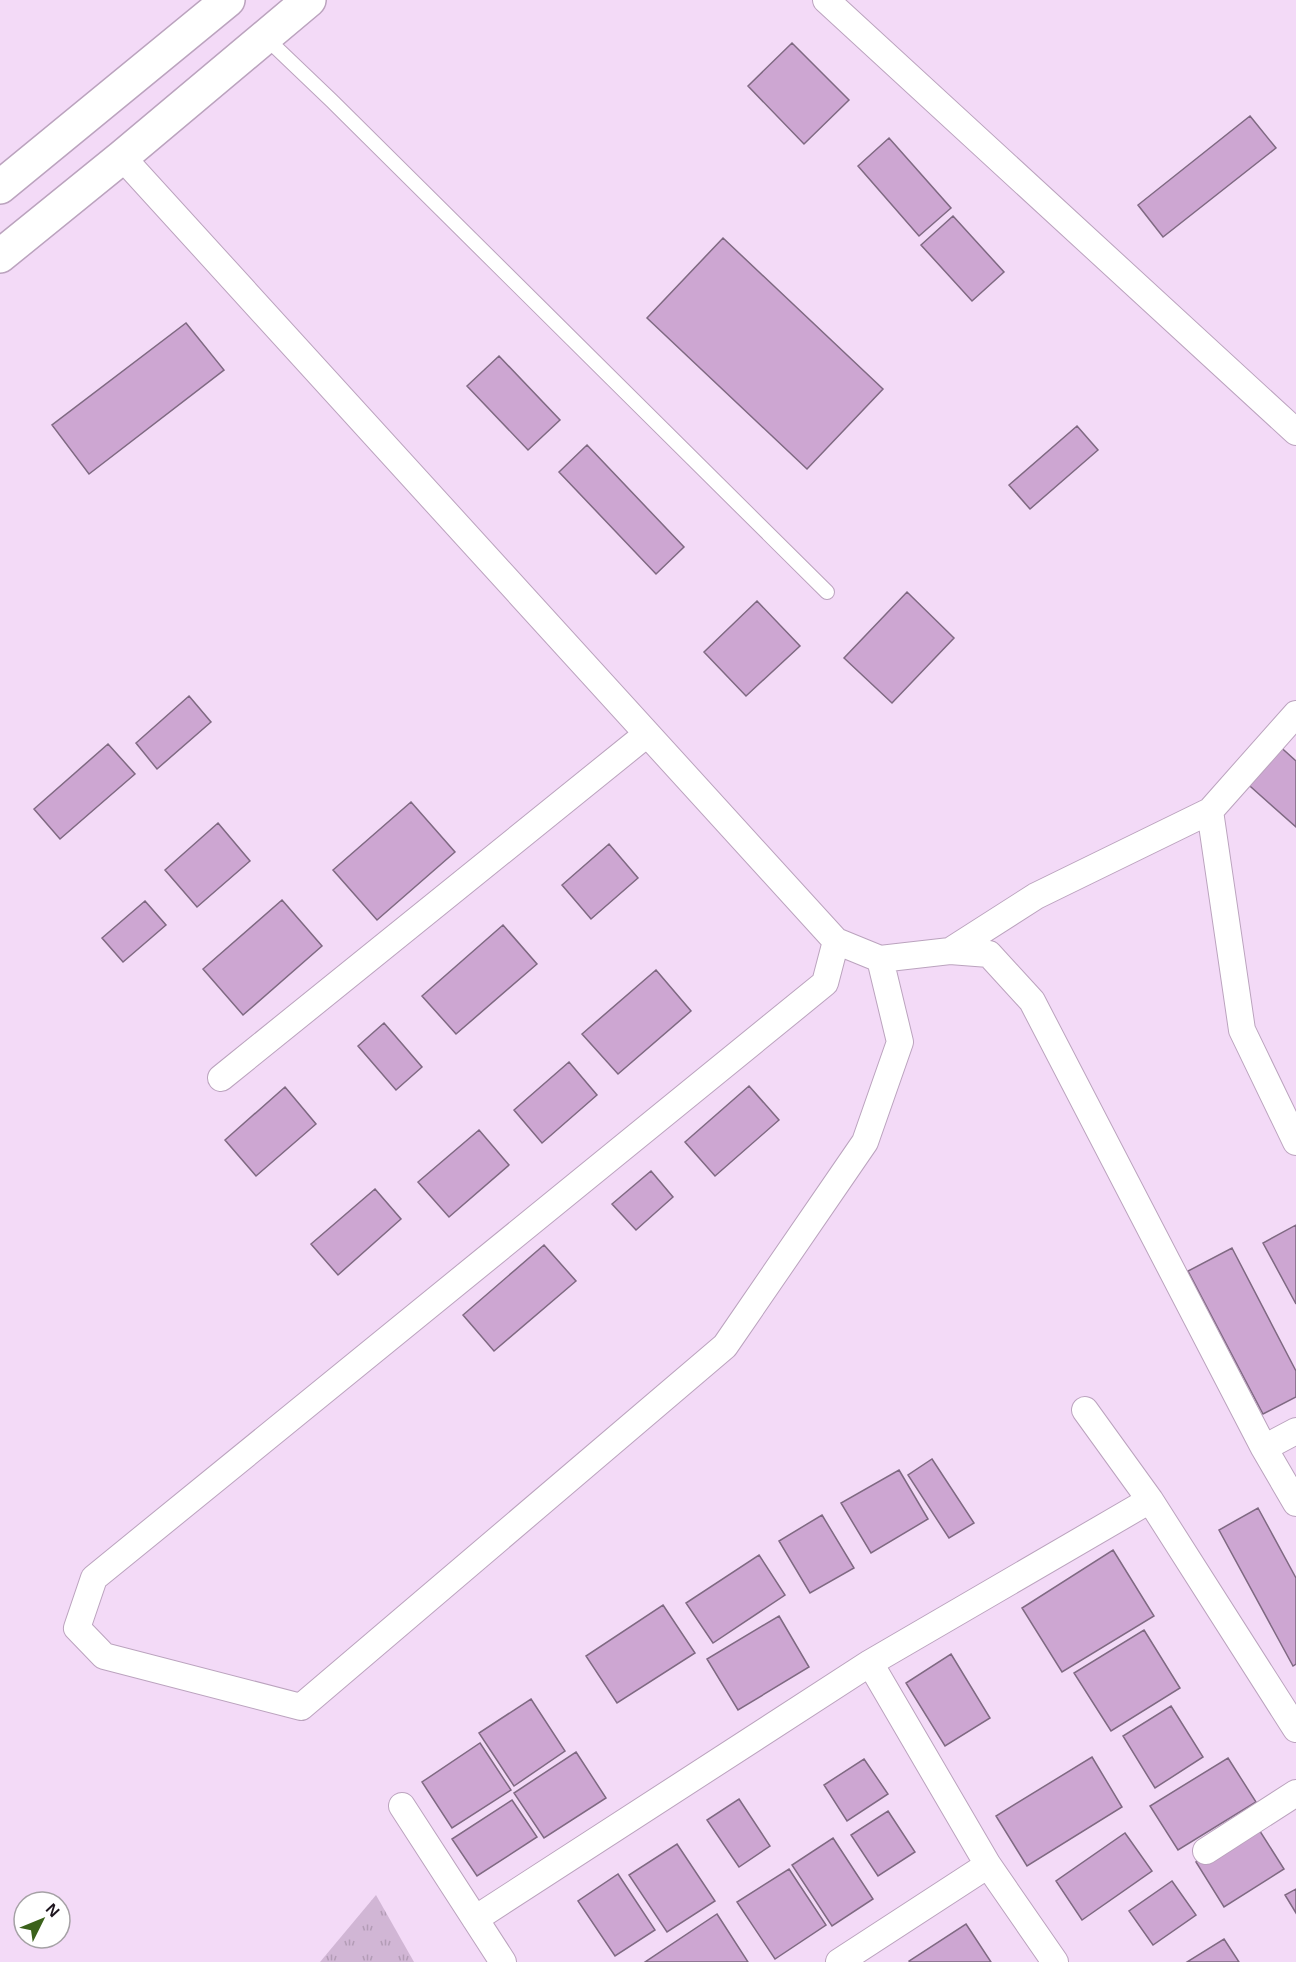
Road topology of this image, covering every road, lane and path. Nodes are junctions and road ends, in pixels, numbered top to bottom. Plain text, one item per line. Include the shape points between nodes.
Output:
1 (228, 0) edge
2 (309, 0) edge
3 (826, 0) edge
4 (265, 37) junction
5 (122, 157) junction
6 (0, 187) edge
7 (0, 256) edge
8 (1296, 432) edge
9 (827, 592) dead end
10 (1296, 714) edge
11 (647, 734) junction
12 (1210, 811) junction
13 (836, 940) junction
14 (950, 951) junction
15 (880, 959) junction
16 (221, 1078) dead end
17 (1296, 1143) edge
18 (1085, 1410) dead end
19 (1296, 1431) edge
20 (1264, 1448) junction
21 (1150, 1500) junction
22 (1296, 1503) edge
23 (870, 1663) junction
24 (1296, 1729) edge
25 (1296, 1793) edge
26 (402, 1806) dead end
27 (1206, 1851) dead end
28 (988, 1865) junction
29 (475, 1919) junction
30 (503, 1962) edge
31 (839, 1962) edge
32 (1055, 1962) edge

1 - 6 highway
2 - 4 highway
3 - 8 street
4 - 5 highway
4 - 9 lane
5 - 7 highway
5 - 11 street
10 - 12 street
11 - 13 street
11 - 16 street
12 - 14 street via 1036,896
12 - 17 street via 1242,1030
13 - 15 street
13 - 15 street via 825,983 94,1578 77,1628 104,1656 301,1707 725,1346 865,1142 900,1042
14 - 15 street
14 - 20 street via 989,954 1032,1001
18 - 21 street
19 - 20 street
20 - 22 street
21 - 23 street
21 - 24 street
23 - 28 street
23 - 29 street
25 - 27 street
26 - 29 street
28 - 31 street
28 - 32 street
29 - 30 street

